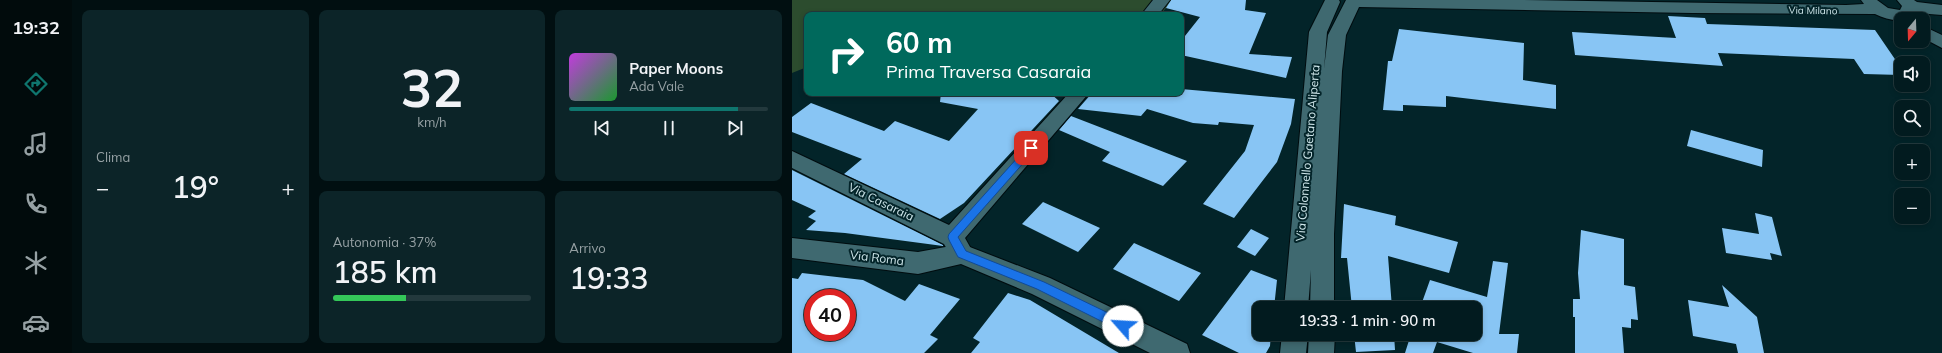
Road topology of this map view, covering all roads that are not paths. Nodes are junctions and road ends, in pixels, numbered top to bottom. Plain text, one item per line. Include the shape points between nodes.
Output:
1 (1162, 0) edge
2 (1331, 1) edge
3 (1354, 1) edge
4 (1873, 4) edge
5 (1905, 10) edge
6 (1942, 10) edge
7 (1152, 12) edge
8 (1930, 35) edge
9 (1942, 42) edge
10 (1078, 96) edge
11 (792, 159) edge
12 (957, 245) junction
13 (792, 248) edge
14 (1297, 301) edge
15 (1322, 301) edge
16 (1294, 341) edge
17 (1322, 341) edge
18 (1178, 353) edge
19 (1293, 353) edge
20 (1322, 353) edge

1 - 7 street
2 - 3 street, Via Milano via 1342,5
2 - 14 street, Via Colonnello Gaetano Aliperta via 1318,32
3 - 4 street, Via Milano via 1779,9
3 - 15 street, Via Colonnello Gaetano Aliperta via 1337,35 1333,71 1323,234
4 - 5 street, Via Milano via 1888,13
5 - 6 street
8 - 9 street
10 - 12 street
11 - 12 street, Via Casaraia
12 - 13 street, Via Roma via 918,263
12 - 18 street
16 - 19 street
17 - 20 street

